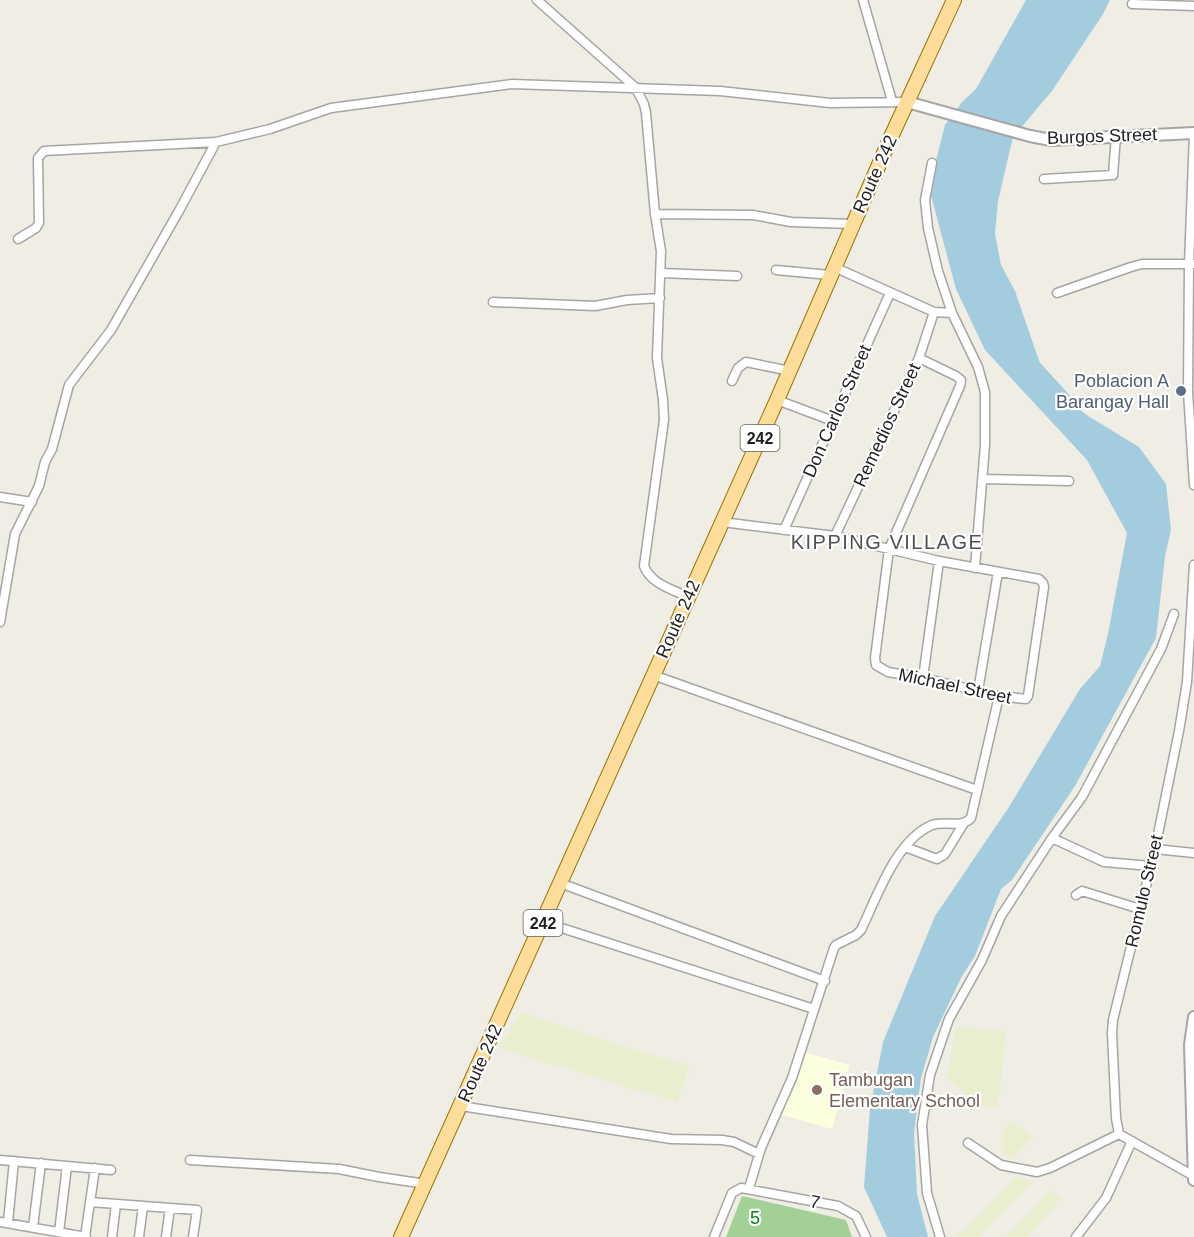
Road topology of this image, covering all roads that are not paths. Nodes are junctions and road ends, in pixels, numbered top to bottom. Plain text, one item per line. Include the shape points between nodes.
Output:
1 (537, 0) edge
2 (863, 0) edge
3 (954, 0) edge
4 (1132, 4) dead end
5 (1194, 6) edge
6 (635, 87) junction
7 (900, 102) junction
8 (1194, 124) edge
9 (1194, 133) edge
10 (1116, 136) junction
11 (216, 142) junction
12 (932, 163) dead end
13 (1044, 179) dead end
14 (655, 214) junction
15 (853, 224) junction
16 (18, 239) dead end
17 (1191, 264) edge
18 (776, 270) dead end
19 (832, 271) junction
20 (661, 273) junction
21 (737, 276) dead end
22 (890, 293) junction
23 (1057, 293) dead end
24 (660, 298) junction
25 (493, 302) dead end
26 (934, 312) junction
27 (952, 313) junction
28 (919, 358) junction
29 (790, 370) junction
30 (732, 381) dead end
31 (1191, 392) edge
32 (777, 400) junction
33 (833, 421) junction
34 (983, 479) junction
35 (1069, 481) dead end
36 (1194, 485) edge
37 (0, 498) edge
38 (32, 502) junction
39 (722, 522) junction
40 (784, 530) junction
41 (835, 536) junction
42 (890, 549) junction
43 (939, 561) junction
44 (1194, 565) edge
45 (975, 568) junction
46 (998, 572) junction
47 (688, 597) junction
48 (1174, 614) dead end
49 (0, 621) edge
50 (1191, 656) edge
51 (653, 675) junction
52 (923, 678) junction
53 (978, 691) junction
54 (999, 696) junction
55 (977, 790) junction
56 (964, 824) junction
57 (1052, 838) junction
58 (906, 847) junction
59 (1155, 849) junction
60 (1194, 854) edge
61 (1151, 866) junction
62 (560, 882) junction
63 (1076, 895) dead end
64 (1140, 909) junction
65 (543, 922) junction
66 (825, 981) junction
67 (814, 1009) junction
68 (1194, 1017) edge
69 (1192, 1045) edge
70 (461, 1106) junction
71 (1119, 1134) junction
72 (1132, 1142) junction
73 (968, 1143) dead end
74 (759, 1154) junction
75 (0, 1160) edge
76 (190, 1160) dead end
77 (14, 1161) junction
78 (41, 1163) junction
79 (67, 1166) junction
80 (95, 1168) junction
81 (111, 1170) dead end
82 (1193, 1175) edge
83 (426, 1184) junction
84 (749, 1188) junction
85 (90, 1202) junction
86 (116, 1204) junction
87 (142, 1206) junction
88 (170, 1208) junction
89 (4, 1222) edge
90 (33, 1227) junction
91 (59, 1232) junction
92 (85, 1237) edge
93 (112, 1237) edge
94 (139, 1237) edge
95 (166, 1237) edge
96 (193, 1237) edge
97 (401, 1237) edge
98 (714, 1237) edge
99 (866, 1237) edge
100 (940, 1237) edge
101 (1076, 1237) edge

1 - 6 street
2 - 7 street
3 - 7 main road, Route 242 / 242
4 - 5 street
6 - 7 street via 830,103
6 - 11 street via 512,84 414,95 322,109 270,129
6 - 14 street via 646,113
7 - 10 street, Burgos Street via 1030,136 1064,140
7 - 15 main road, Route 242 / 242
8 - 9 street
9 - 10 street, Burgos Street
9 - 17 street
10 - 13 street via 1113,175
11 - 16 street via 44,151 38,158 39,223
11 - 38 street via 111,330 71,381
12 - 27 street via 925,200 928,228
14 - 15 street via 753,215 791,222
14 - 20 street
15 - 19 main road, Route 242 / 242
17 - 23 street via 1142,264
17 - 31 street
18 - 19 street
19 - 22 street
19 - 29 main road, Route 242 / 242
20 - 21 street
20 - 24 street
22 - 26 street
22 - 33 street, Don Carlos Street
24 - 25 street via 595,306
24 - 47 street via 657,358 664,420 644,566 653,579
26 - 27 street
26 - 28 street, Remedios Street
27 - 34 street via 982,376 986,422
28 - 41 street, Remedios Street
28 - 42 street via 961,380
29 - 30 street via 746,362
29 - 32 main road, Route 242 / 242
31 - 36 street
32 - 33 street
32 - 39 main road, Route 242 / 242
33 - 40 street, Don Carlos Street
34 - 35 street
34 - 45 street
37 - 38 street
38 - 49 street via 15,534
39 - 40 street
39 - 47 main road, Route 242 / 242
40 - 41 street
41 - 42 street
42 - 43 street
42 - 52 street, Michael Street via 876,665 888,672
43 - 45 street
43 - 52 street
44 - 50 street, Romulo Street
45 - 46 street
46 - 53 street
46 - 54 street, Michael Street via 1043,583 1028,696 1020,700
47 - 51 main road, Route 242 / 242
48 - 57 street via 1161,648 1082,797
50 - 59 street, Romulo Street
51 - 55 street
51 - 62 main road, Route 242 / 242
52 - 53 street, Michael Street
53 - 54 street, Michael Street
54 - 55 street
55 - 56 street via 971,818
56 - 58 street via 946,822 930,826
56 - 58 street via 945,854 937,859
57 - 61 street via 1104,862
57 - 100 street via 1001,916 949,1019 930,1075 922,1125 927,1193
58 - 66 street via 861,930 836,945
59 - 60 street
59 - 61 street, Romulo Street
61 - 64 street, Romulo Street
62 - 65 main road, Route 242 / 242
62 - 66 street
63 - 64 street via 1088,892
64 - 71 street, Romulo Street via 1113,1020
65 - 67 street
65 - 70 main road, Route 242 / 242
66 - 67 street
67 - 74 street via 792,1078
68 - 69 street
69 - 82 street
70 - 74 street via 662,1138 722,1140
70 - 83 main road, Route 242 / 242
71 - 72 street
71 - 73 street via 1042,1172 1001,1165
72 - 82 street
72 - 101 street via 1107,1198
74 - 84 street
75 - 77 street
76 - 83 street via 339,1169
77 - 78 street
77 - 89 street
78 - 79 street
78 - 90 street
79 - 80 street
79 - 91 street
80 - 81 street
80 - 85 street
83 - 97 main road, Route 242 / 242
84 - 98 street via 732,1192
84 - 99 street, 7 via 838,1206 856,1216
85 - 86 street
85 - 92 street
86 - 87 street
86 - 93 street
87 - 88 street
87 - 94 street
88 - 95 street
88 - 96 street via 197,1210
89 - 90 street
90 - 91 street
91 - 92 street

